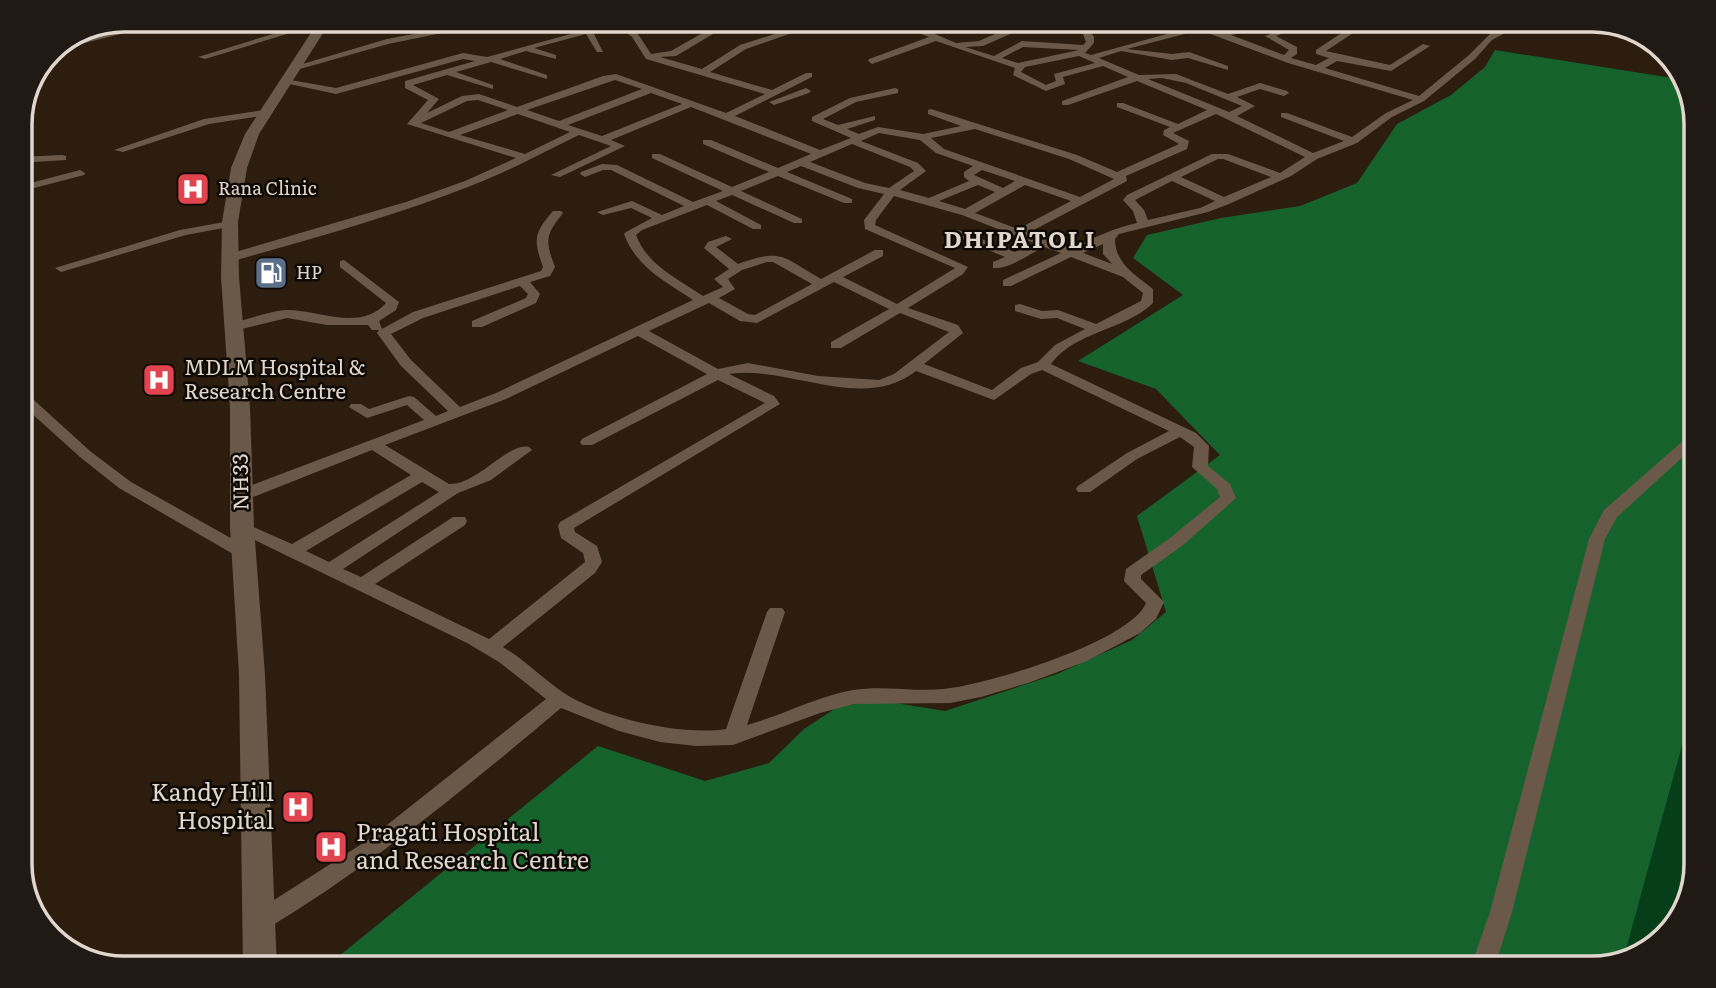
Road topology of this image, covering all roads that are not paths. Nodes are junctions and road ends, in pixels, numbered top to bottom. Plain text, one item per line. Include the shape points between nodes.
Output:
1 (125, 32) edge
2 (283, 32) edge
3 (319, 32) edge
4 (439, 32) edge
5 (584, 32) edge
6 (593, 32) edge
7 (632, 32) edge
8 (709, 32) edge
9 (785, 32) edge
10 (925, 32) edge
11 (1008, 32) edge
12 (1086, 32) edge
13 (1181, 32) edge
14 (1212, 32) edge
15 (1235, 32) edge
16 (1279, 32) edge
17 (1349, 32) edge
18 (1490, 32) edge
19 (1501, 32) edge
20 (1497, 34) junction
21 (538, 35) dead end
22 (1220, 35) junction
23 (938, 37) junction
24 (81, 43) edge
25 (954, 46) junction
26 (1426, 46) dead end
27 (524, 48) junction
28 (600, 50) dead end
29 (1083, 50) junction
30 (1116, 50) junction
31 (645, 54) junction
32 (467, 55) junction
33 (202, 57) dead end
34 (553, 57) dead end
35 (1091, 58) junction
36 (1285, 58) junction
37 (1336, 58) junction
38 (994, 59) junction
39 (489, 60) junction
40 (872, 61) dead end
41 (1105, 63) junction
42 (1021, 66) junction
43 (1225, 68) dead end
44 (1318, 68) junction
45 (448, 72) junction
46 (704, 72) junction
47 (289, 75) junction
48 (809, 75) dead end
49 (544, 77) dead end
50 (1141, 78) junction
51 (490, 87) dead end
52 (652, 89) junction
53 (806, 91) dead end
54 (895, 91) dead end
55 (774, 93) junction
56 (1284, 93) dead end
57 (1228, 97) junction
58 (1421, 99) junction
59 (692, 103) junction
60 (1065, 103) dead end
61 (1120, 105) dead end
62 (744, 107) junction
63 (519, 110) junction
64 (1216, 110) junction
65 (931, 112) dead end
66 (264, 113) junction
67 (1284, 115) dead end
68 (727, 116) junction
69 (1228, 116) junction
70 (872, 118) dead end
71 (412, 124) junction
72 (561, 124) junction
73 (970, 126) junction
74 (1178, 127) junction
75 (836, 129) junction
76 (580, 131) junction
77 (453, 134) junction
78 (923, 137) junction
79 (604, 139) junction
80 (856, 140) junction
81 (1353, 141) junction
82 (706, 142) dead end
83 (118, 150) dead end
84 (820, 154) junction
85 (656, 156) dead end
86 (1313, 157) junction
87 (62, 158) dead end
88 (524, 158) junction
89 (32, 159) edge
90 (800, 162) junction
91 (981, 166) junction
92 (780, 171) junction
93 (80, 173) dead end
94 (556, 175) dead end
95 (1171, 177) junction
96 (1280, 177) junction
97 (1121, 178) junction
98 (570, 181) dead end
99 (977, 181) junction
100 (1024, 181) junction
101 (32, 186) edge
102 (1147, 188) junction
103 (732, 191) junction
104 (1001, 191) junction
105 (891, 192) junction
106 (1078, 200) junction
107 (708, 201) junction
108 (848, 201) dead end
109 (931, 201) junction
110 (1225, 202) junction
111 (694, 207) junction
112 (557, 212) dead end
113 (603, 212) dead end
114 (966, 212) junction
115 (662, 219) junction
116 (798, 221) dead end
117 (230, 224) junction
118 (1144, 225) junction
119 (758, 228) dead end
120 (954, 232) dead end
121 (1021, 232) junction
122 (1109, 238) junction
123 (726, 239) dead end
124 (1045, 242) junction
125 (880, 253) dead end
126 (1073, 253) junction
127 (1017, 257) junction
128 (229, 258) junction
129 (344, 264) dead end
130 (997, 265) dead end
131 (61, 268) dead end
132 (737, 268) junction
133 (1127, 274) junction
134 (523, 282) junction
135 (828, 282) junction
136 (1007, 283) dead end
137 (706, 299) junction
138 (1020, 308) dead end
139 (897, 309) junction
140 (371, 321) junction
141 (477, 324) dead end
142 (233, 327) junction
143 (1096, 328) junction
144 (637, 330) junction
145 (384, 333) junction
146 (836, 345) dead end
147 (915, 365) junction
148 (1042, 365) junction
149 (717, 374) junction
150 (32, 406) edge
151 (356, 407) dead end
152 (456, 411) junction
153 (432, 420) junction
154 (1180, 431) junction
155 (587, 442) dead end
156 (374, 444) junction
157 (1684, 448) edge
158 (524, 450) dead end
159 (422, 475) junction
160 (1084, 489) dead end
161 (452, 492) junction
162 (242, 495) junction
163 (459, 521) dead end
164 (242, 527) junction
165 (293, 551) junction
166 (246, 554) junction
167 (330, 569) junction
168 (362, 584) junction
169 (776, 612) dead end
170 (490, 648) junction
171 (559, 699) junction
172 (733, 737) junction
173 (257, 923) junction
174 (259, 956) edge
175 (1486, 956) edge

1 - 24 street
2 - 33 street
3 - 47 main road, NH33
4 - 47 street via 387,42
5 - 27 street
6 - 28 street
7 - 31 street
8 - 31 street via 673,54
9 - 46 street via 750,44
10 - 23 street
11 - 25 street via 980,44
12 - 29 street via 1090,37
13 - 30 street
14 - 22 street
15 - 22 street
16 - 36 street via 1269,36 1294,49
17 - 37 street via 1319,52
18 - 20 street
19 - 20 street
20 - 58 street
21 - 32 street
22 - 36 street
23 - 25 street
23 - 40 street
25 - 38 street
26 - 37 street via 1391,68
27 - 34 street
27 - 39 street
29 - 35 street
29 - 38 street via 1022,44
29 - 42 street
30 - 35 street
30 - 43 street via 1189,55
31 - 46 street
32 - 39 street
32 - 47 street via 336,91
35 - 41 street
36 - 44 street
37 - 44 street
38 - 42 street
39 - 45 street
39 - 49 street
41 - 42 street via 1057,76 1062,82 1046,88 1016,73
41 - 50 street
44 - 58 street
45 - 51 street
45 - 71 street via 407,85 434,99
46 - 55 street
47 - 66 main road, NH33
48 - 55 street
50 - 57 street via 1176,77
50 - 60 street
50 - 64 street
52 - 59 street
52 - 63 street via 611,77
52 - 72 street
53 - 62 street via 757,108
54 - 75 street via 853,100 815,119
55 - 62 street
56 - 57 street via 1260,86
57 - 69 street via 1250,106
58 - 81 street
59 - 68 street
59 - 79 street
61 - 74 street
62 - 68 street
63 - 71 street via 470,97
63 - 72 street
63 - 77 street
64 - 69 street
64 - 74 street
65 - 73 street
66 - 83 street via 207,121
66 - 117 main road, NH33 via 239,168
67 - 81 street
68 - 84 street
69 - 86 street
70 - 75 street
71 - 77 street
72 - 76 street
73 - 78 street
73 - 97 street via 1066,154
74 - 97 street via 1167,134 1182,141 1183,147
75 - 80 street
76 - 79 street
76 - 88 street
77 - 88 street
78 - 80 street via 883,130
78 - 91 street via 940,151
79 - 94 street via 620,146
80 - 84 street
80 - 105 street via 919,168 919,175
81 - 86 street
82 - 92 street
84 - 90 street
85 - 103 street
86 - 96 street
87 - 89 street
88 - 128 street via 400,208
90 - 92 street
90 - 105 street
91 - 99 street via 967,175
91 - 100 street
92 - 103 street
92 - 108 street
93 - 101 street
95 - 96 street via 1220,156
95 - 102 street
95 - 110 street
96 - 110 street
97 - 102 street
97 - 106 street
98 - 111 street via 613,167
99 - 104 street
99 - 109 street
100 - 104 street
100 - 106 street
102 - 118 street via 1129,200
103 - 107 street
103 - 116 street
104 - 114 street
105 - 109 street
105 - 139 street via 869,227 962,267
106 - 121 street
107 - 111 street
107 - 119 street
109 - 114 street
110 - 118 street
111 - 115 street
112 - 134 street via 539,239 549,270
113 - 115 street via 632,204
114 - 121 street
115 - 137 street via 634,230 630,237 650,264
117 - 128 main road, NH33
117 - 131 street via 141,243
118 - 122 street
120 - 127 street
121 - 124 street
122 - 126 street
122 - 133 street via 1109,254
123 - 132 street via 710,248
124 - 126 street
124 - 127 street
125 - 135 street
126 - 133 street
126 - 136 street
127 - 130 street
128 - 142 main road, NH33
129 - 140 street via 393,302
132 - 135 street via 775,258
132 - 137 street via 720,279 729,289
133 - 143 street via 1149,292 1147,303
134 - 141 street via 534,293 532,300
134 - 145 street via 418,315
135 - 137 street via 753,320
135 - 139 street
137 - 144 street
138 - 143 street via 1041,315 1058,314
139 - 146 street
139 - 147 street via 956,330
140 - 142 street via 327,321 287,314
140 - 145 street
142 - 162 main road, NH33
143 - 148 street via 1050,354
144 - 149 street
144 - 152 street via 536,381
145 - 152 street via 413,372 436,388
147 - 148 street via 994,396 1026,371
147 - 149 street via 881,384 818,380 748,367
148 - 154 street
149 - 155 street
149 - 170 street via 769,399 771,407 566,526 566,534 591,550 594,562
150 - 166 street via 125,485
151 - 153 street via 367,414 409,400
152 - 153 street
153 - 156 street
154 - 160 street
154 - 172 street via 1202,446 1200,467 1224,487 1228,498 1132,573 1133,582 1155,602 1153,613 1139,626 1089,652 980,691 939,697 857,696
156 - 159 street
156 - 162 street
157 - 175 street via 1610,514 1597,539
158 - 161 street
159 - 161 street
159 - 165 street
161 - 167 street
162 - 164 main road, NH33
163 - 168 street
164 - 165 street
164 - 166 main road, NH33
165 - 167 street
166 - 173 main road, NH33
167 - 168 street
168 - 170 street
169 - 172 street
170 - 171 street
171 - 172 street via 645,732
171 - 173 street via 395,832 314,891
173 - 174 main road, NH33

